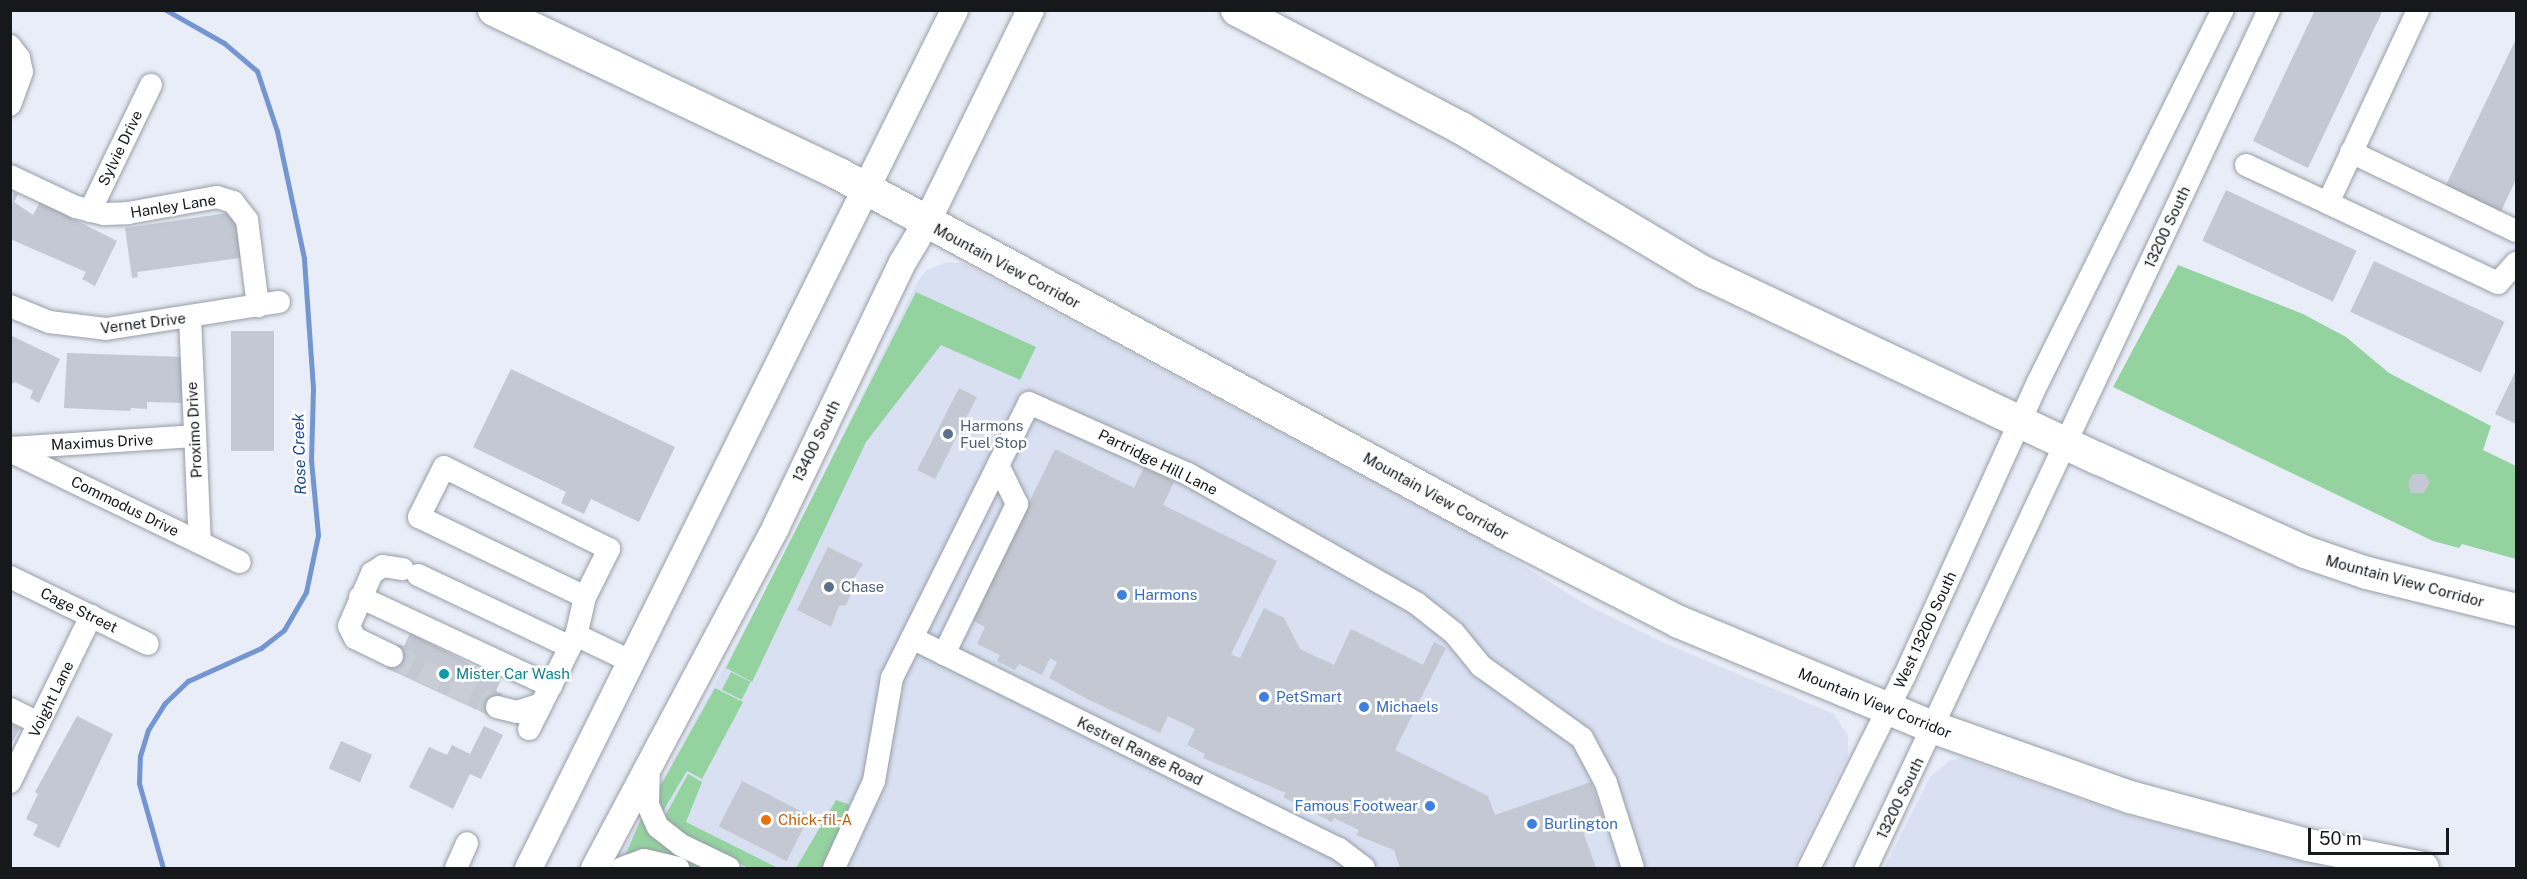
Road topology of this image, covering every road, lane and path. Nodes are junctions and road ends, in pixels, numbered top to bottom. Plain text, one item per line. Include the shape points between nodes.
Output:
1 (494, 10) edge
2 (954, 10) edge
3 (1030, 10) edge
4 (1237, 10) edge
5 (2223, 10) edge
6 (2269, 10) edge
7 (2418, 10) edge
8 (10, 46) edge
9 (151, 85) dead end
10 (10, 105) edge
11 (2351, 152) junction
12 (2246, 165) dead end
13 (10, 176) edge
14 (865, 189) junction
15 (2328, 203) junction
16 (90, 211) junction
17 (926, 222) junction
18 (2517, 231) edge
19 (2517, 263) edge
20 (268, 304) joint
21 (10, 306) edge
22 (190, 317) junction
23 (2022, 421) junction
24 (194, 436) junction
25 (2065, 442) junction
26 (10, 449) edge
27 (998, 465) junction
28 (200, 542) junction
29 (240, 562) dead end
30 (10, 577) edge
31 (360, 597) junction
32 (585, 597) junction
33 (2517, 610) edge
34 (91, 616) junction
35 (912, 638) junction
36 (573, 641) junction
37 (148, 644) dead end
38 (944, 654) junction
39 (392, 656) tunnel mouth
40 (630, 662) junction
41 (546, 695) junction
42 (497, 707) tunnel mouth
43 (10, 709) edge
44 (1888, 709) junction
45 (39, 723) junction
46 (1932, 727) junction
47 (529, 729) dead end
48 (649, 761) junction
49 (10, 783) edge
50 (467, 843) dead end
51 (456, 868) edge
52 (528, 868) edge
53 (594, 868) edge
54 (622, 868) edge
55 (678, 868) edge
56 (729, 868) edge
57 (834, 868) edge
58 (1364, 868) edge
59 (1633, 868) edge
60 (1809, 868) edge
61 (1866, 868) edge
62 (2423, 868) edge

1 - 14 highway, Mountain View Corridor
2 - 14 main road
3 - 17 main road, 13400 South
4 - 23 highway, Mountain View Corridor via 1461,128 1703,272
5 - 23 street via 2182,86
6 - 25 street, 13200 South
7 - 11 street
8 - 10 street via 19,58 22,72
9 - 16 street, Sylvie Drive
11 - 15 street
11 - 18 street
12 - 15 street
13 - 16 street, Hanley Lane
14 - 17 highway, Mountain View Corridor
14 - 40 main road
15 - 19 street via 2498,283
16 - 20 street, Hanley Lane via 129,213 217,197 233,202 247,220
17 - 44 highway, Mountain View Corridor via 1505,533 1679,622
17 - 48 main road, 13400 South via 902,262 776,525
20 - 22 street, Vernet Drive
21 - 22 street, Vernet Drive via 49,322 88,329
22 - 24 street, Proximo Drive
23 - 25 highway, Mountain View Corridor
23 - 44 street, West 13200 South
24 - 26 street, Maximus Drive
24 - 28 street, Proximo Drive
25 - 33 highway, Mountain View Corridor via 2305,552 2367,573
25 - 46 street
26 - 28 street, Commodus Drive
27 - 35 street, Partridge Hill Lane
27 - 38 street via 1017,504
27 - 59 street, Partridge Hill Lane via 1029,403 1188,474 1424,609 1454,633 1480,666 1582,738 1606,783
28 - 29 street, Commodus Drive
30 - 34 street, Cage Street
31 - 36 street via 372,573 383,566 410,572
31 - 39 street via 349,626 355,638
31 - 41 street via 434,632
32 - 32 street via 419,517 444,467 609,549
32 - 36 street
34 - 37 street, Cage Street
34 - 45 street, Voight Lane
35 - 38 street, Kestrel Range Road
35 - 57 street, Partridge Hill Lane via 890,688 874,782
36 - 40 street
36 - 41 street
38 - 58 street, Kestrel Range Road via 1339,849
40 - 52 main road
41 - 42 street via 518,712
41 - 47 street
43 - 45 street
44 - 46 highway, Mountain View Corridor
44 - 60 street, West 13200 South
45 - 49 street, Voight Lane
46 - 61 street, 13200 South
46 - 62 highway, Mountain View Corridor via 2183,812 2308,845
48 - 53 main road, 13400 South
48 - 56 street via 648,805 658,827 681,845
50 - 51 street
54 - 55 street via 644,860

